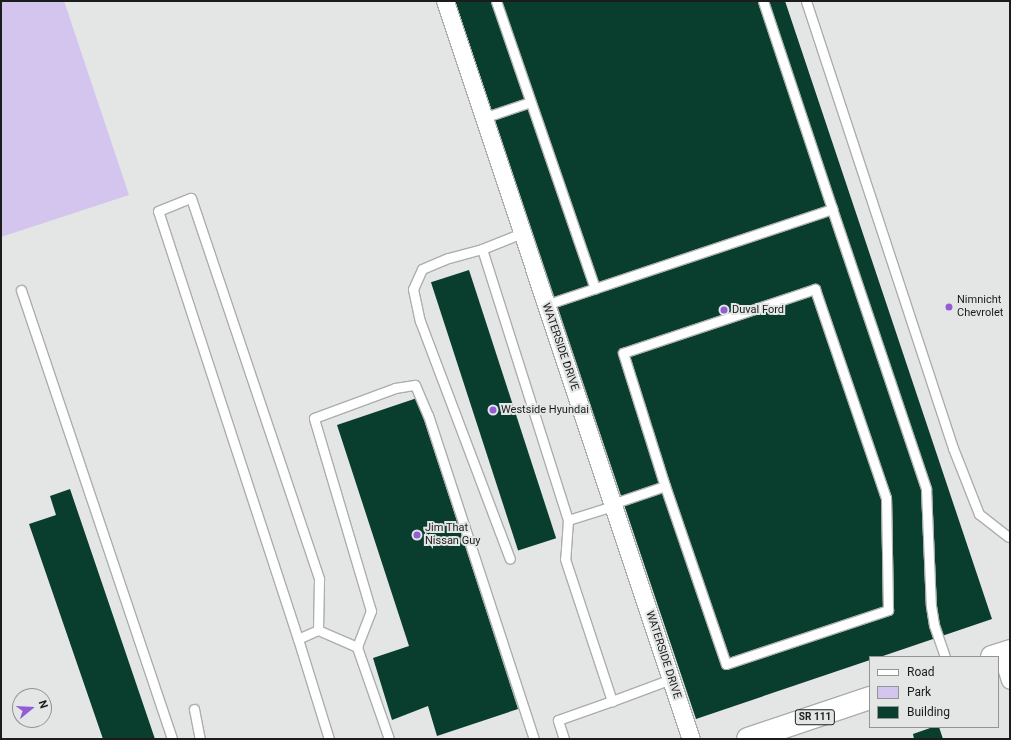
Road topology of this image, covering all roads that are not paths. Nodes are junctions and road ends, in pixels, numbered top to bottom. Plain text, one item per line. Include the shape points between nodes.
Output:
1 (445, 1) edge
2 (496, 1) edge
3 (763, 1) edge
4 (806, 1) edge
5 (530, 102) junction
6 (483, 118) junction
7 (832, 209) junction
8 (522, 233) junction
9 (482, 249) junction
10 (594, 288) junction
11 (21, 290) dead end
12 (545, 305) junction
13 (665, 486) junction
14 (612, 505) junction
15 (568, 520) junction
16 (1010, 538) edge
17 (510, 559) dead end
18 (318, 630) junction
19 (298, 639) junction
20 (357, 647) junction
21 (1001, 654) edge
22 (945, 656) edge
23 (671, 679) junction
24 (1010, 680) edge
25 (869, 698) edge
26 (612, 701) junction
27 (194, 709) dead end
28 (774, 735) edge
29 (172, 739) edge
30 (200, 739) edge
31 (329, 739) edge
32 (389, 739) edge
33 (534, 739) edge
34 (564, 739) edge
35 (691, 739) edge
36 (748, 739) edge

1 - 6 street, WATERSIDE DRIVE
2 - 5 lane
3 - 7 lane
4 - 16 lane via 953,448 979,514
5 - 6 lane
5 - 10 lane
6 - 8 street, WATERSIDE DRIVE
7 - 10 lane
7 - 22 lane via 926,490 931,606
8 - 9 lane
8 - 12 street, WATERSIDE DRIVE
9 - 15 lane
9 - 17 lane via 448,258 422,269 413,289 420,321
10 - 12 lane
11 - 29 lane
12 - 14 street, WATERSIDE DRIVE
13 - 13 lane via 726,664 888,610 886,498 814,289 623,353
13 - 14 lane
14 - 15 lane
14 - 23 street, WATERSIDE DRIVE
15 - 26 lane via 565,558
18 - 19 lane
18 - 19 lane via 319,579 191,198 158,211
18 - 20 lane
19 - 31 lane
20 - 32 lane
20 - 33 lane via 371,611 314,418 395,388 415,385 428,415
21 - 24 street
23 - 26 lane
23 - 35 street, WATERSIDE DRIVE
25 - 28 main road, SR 111
26 - 34 lane via 558,720
27 - 30 lane
28 - 36 main road, SR 111

